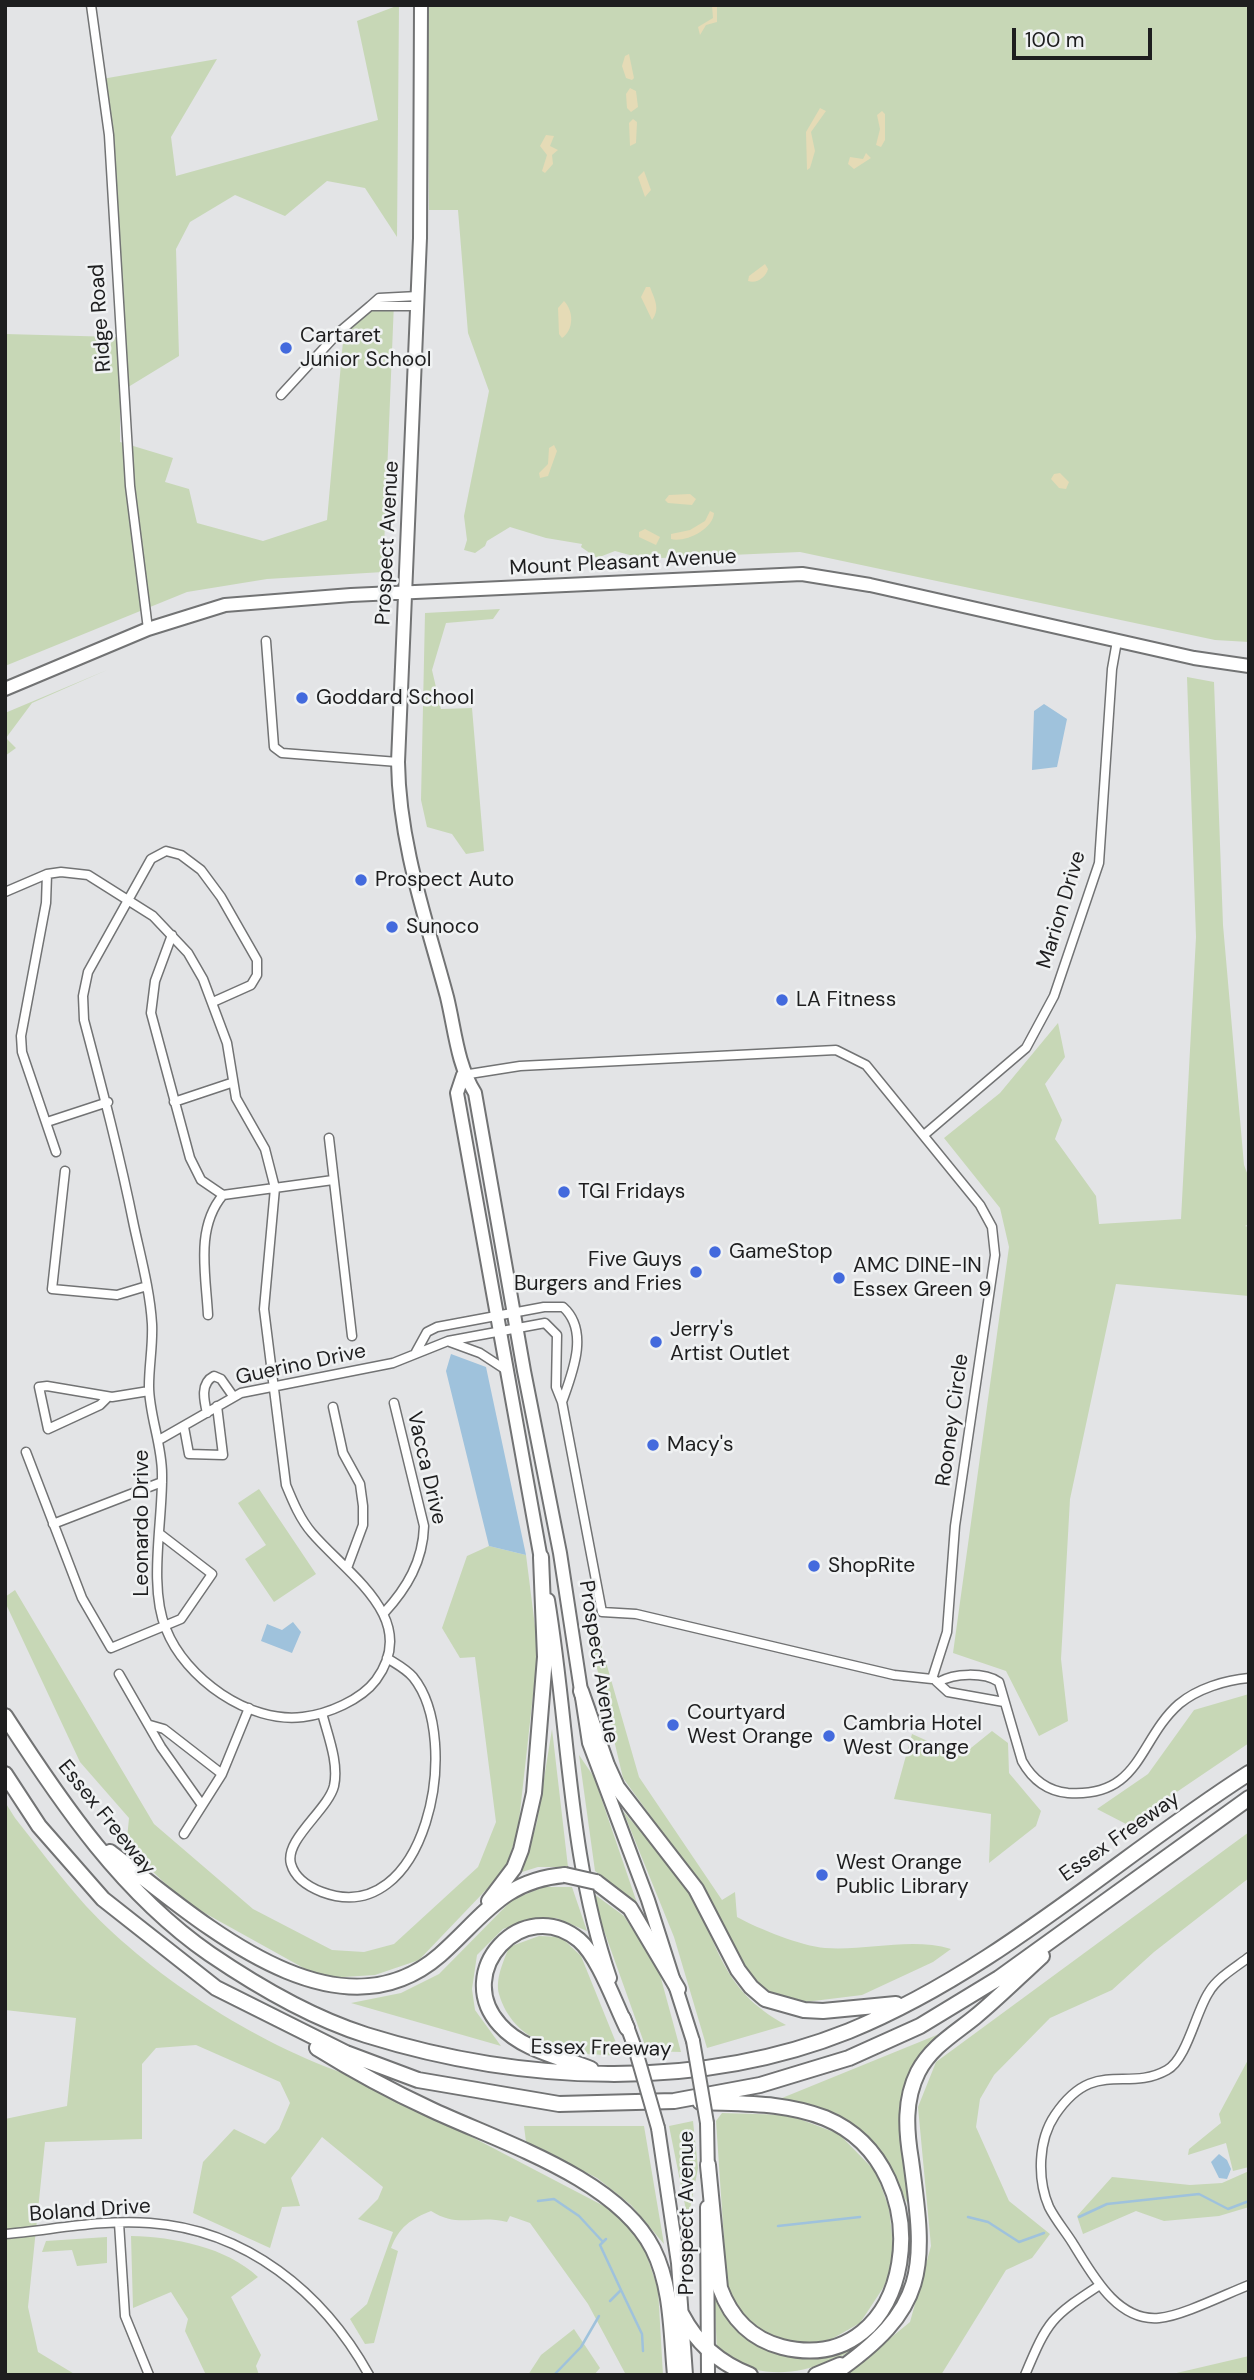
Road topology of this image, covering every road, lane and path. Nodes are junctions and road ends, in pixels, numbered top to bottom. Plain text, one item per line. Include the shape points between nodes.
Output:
1 (91, 5) edge
2 (421, 5) edge
3 (418, 301) junction
4 (281, 395) dead end
5 (405, 593) junction
6 (148, 629) junction
7 (266, 641) dead end
8 (1117, 641) junction
9 (1249, 666) edge
10 (5, 689) edge
11 (398, 762) junction
12 (47, 874) junction
13 (5, 892) edge
14 (127, 898) junction
15 (172, 934) junction
16 (213, 1002) junction
17 (463, 1074) junction
18 (231, 1083) junction
19 (108, 1102) junction
20 (174, 1102) junction
21 (47, 1122) junction
22 (924, 1135) junction
23 (329, 1138) dead end
24 (56, 1152) dead end
25 (65, 1171) dead end
26 (333, 1180) junction
27 (275, 1188) junction
28 (223, 1195) junction
29 (147, 1286) junction
30 (515, 1312) junction
31 (208, 1315) dead end
32 (497, 1315) junction
33 (517, 1327) junction
34 (498, 1330) junction
35 (352, 1336) dead end
36 (447, 1341) junction
37 (416, 1352) junction
38 (506, 1370) junction
39 (274, 1385) junction
40 (149, 1391) junction
41 (233, 1396) junction
42 (108, 1397) junction
43 (562, 1402) junction
44 (394, 1403) dead end
45 (217, 1405) junction
46 (333, 1406) dead end
47 (207, 1413) junction
48 (184, 1427) junction
49 (159, 1440) junction
50 (26, 1452) dead end
51 (162, 1482) junction
52 (52, 1524) junction
53 (160, 1534) junction
54 (541, 1557) junction
55 (347, 1568) junction
56 (384, 1613) junction
57 (165, 1626) junction
58 (387, 1658) junction
59 (119, 1674) dead end
60 (1249, 1678) edge
61 (935, 1680) junction
62 (581, 1691) junction
63 (1004, 1702) junction
64 (249, 1708) junction
65 (321, 1713) junction
66 (5, 1716) edge
67 (150, 1725) junction
68 (1249, 1773) edge
69 (5, 1774) edge
70 (222, 1774) junction
71 (1249, 1798) edge
72 (202, 1805) junction
73 (184, 1834) dead end
74 (91, 1838) junction
75 (1099, 1905) junction
76 (462, 1933) junction
77 (1249, 1957) edge
78 (678, 1989) junction
79 (909, 2003) junction
80 (269, 2017) junction
81 (627, 2028) junction
82 (606, 2074) junction
83 (674, 2101) junction
84 (708, 2165) junction
85 (119, 2223) junction
86 (5, 2234) edge
87 (1100, 2285) junction
88 (1249, 2285) edge
89 (682, 2315) junction
90 (708, 2351) junction
91 (855, 2359) junction
92 (735, 2372) edge
93 (149, 2375) edge
94 (369, 2375) edge
95 (675, 2375) edge
96 (686, 2375) edge
97 (708, 2375) edge
98 (750, 2375) edge
99 (816, 2375) edge
100 (832, 2375) edge
101 (1025, 2375) edge

1 - 6 street, Ridge Road via 109,135 130,486
2 - 3 main road, Prospect Avenue
3 - 4 street via 370,306 338,333
3 - 5 main road, Prospect Avenue
5 - 6 main road, Mount Pleasant Avenue via 225,604
5 - 8 main road, Mount Pleasant Avenue via 802,574 870,584
5 - 11 main road, Prospect Avenue
6 - 10 main road, Mount Pleasant Avenue
7 - 11 street via 275,747 282,753
8 - 9 main road, Mount Pleasant Avenue
8 - 22 street, Marion Drive via 1099,863 1054,996 1026,1048
11 - 17 main road, Prospect Avenue via 406,844
12 - 13 street
12 - 14 street via 88,875
12 - 21 street via 46,903 21,1036 22,1052
14 - 15 street
14 - 16 street, Leonardo Drive via 151,859 166,851 181,855 201,870 257,960 257,975 251,985
14 - 19 street, Leonardo Drive via 88,972 83,996 84,1020
15 - 16 street via 188,953
15 - 20 street via 155,981 151,1013
16 - 18 street via 227,1043
17 - 22 street, Rooney Circle via 520,1066 836,1050 866,1065
17 - 30 main road, Prospect Avenue via 475,1093
17 - 32 main road, Prospect Avenue via 457,1093
18 - 20 street
18 - 27 street via 265,1149
19 - 21 street
19 - 29 street, Leonardo Drive
20 - 28 street via 195,1171
21 - 24 street
22 - 61 street, Rooney Circle via 987,1216 995,1255 955,1526 947,1632
23 - 26 street
25 - 29 street via 52,1289 117,1295
26 - 27 street
26 - 35 street
27 - 28 street
27 - 39 street via 264,1309
28 - 31 street via 214,1206 204,1236
29 - 40 street, Leonardo Drive via 152,1323
30 - 32 street
30 - 33 main road, Prospect Avenue
30 - 43 street via 554,1306 569,1314 577,1358
32 - 34 main road, Prospect Avenue
32 - 37 street via 437,1326 427,1332
33 - 34 street
33 - 43 street via 539,1323 554,1329 558,1343 556,1387
33 - 62 main road, Prospect Avenue via 561,1553
34 - 36 street, Guerino Drive
34 - 38 main road, Prospect Avenue
36 - 37 street, Guerino Drive
36 - 38 street via 480,1353
37 - 39 street, Guerino Drive via 374,1367
38 - 54 main road, Prospect Avenue
39 - 41 street, Guerino Drive
39 - 55 street via 286,1485 312,1533
40 - 42 street
40 - 49 street, Leonardo Drive
41 - 45 street, Guerino Drive
41 - 47 street via 221,1379 209,1379 204,1387
42 - 42 street via 47,1386 39,1387 48,1429
43 - 61 street via 602,1612 636,1614 894,1675
44 - 56 street, Vacca Drive via 424,1541 405,1591
45 - 47 street, Guerino Drive
45 - 48 street via 223,1455 188,1454
46 - 55 street via 343,1453 360,1485 363,1506 363,1525
47 - 48 street, Guerino Drive
48 - 49 street, Guerino Drive
49 - 51 street, Leonardo Drive
50 - 52 street
51 - 52 street
51 - 53 street, Leonardo Drive
52 - 57 street via 82,1598 111,1648
53 - 57 street, Leonardo Drive via 159,1599
53 - 57 street via 212,1574 181,1619
54 - 76 highway via 545,1657 528,1830 513,1868
54 - 81 main road, Prospect Avenue via 586,1897
55 - 56 street
56 - 58 street, Leonardo Drive via 389,1625
57 - 64 street, Leonardo Drive via 205,1680
58 - 65 street, Leonardo Drive via 372,1685
58 - 65 street via 405,1668 427,1704 435,1754 434,1790 426,1824 409,1858 385,1884 351,1899 314,1889 299,1878 290,1863 292,1850 334,1785 333,1754
59 - 67 street
60 - 63 street via 1221,1682 1180,1703 1124,1777 1088,1793 1057,1792 1037,1782 1022,1761
61 - 63 street via 948,1692
61 - 63 street via 992,1677 999,1682
62 - 78 main road, Prospect Avenue via 589,1743
62 - 79 highway via 617,1787 696,1889 751,1987 765,1999 804,2010
64 - 65 street, Leonardo Drive via 286,1718
64 - 70 street
66 - 74 highway, Essex Freeway via 63,1805
67 - 70 street via 164,1728
67 - 72 street
68 - 79 highway, Essex Freeway via 1001,1947
69 - 80 highway, Essex Freeway via 39,1826 103,1899 216,1988
70 - 72 street
71 - 75 highway, Essex Freeway
72 - 73 street
74 - 76 highway via 213,1930 285,1971 315,1982 353,1988 388,1983 423,1967
74 - 82 highway, Essex Freeway via 155,1908 209,1953 324,2018 364,2035 443,2055 520,2069
75 - 83 highway, Essex Freeway via 999,1978 920,2026 849,2058 760,2085
75 - 91 highway via 942,2042 919,2071 907,2121 920,2232 914,2284 893,2324
76 - 78 highway, bridge via 519,1885 565,1875 596,1882 630,1908
77 - 87 street via 1209,1990 1170,2069 1154,2075 1098,2079 1064,2105 1041,2145 1049,2206
78 - 84 main road, Prospect Avenue, bridge via 693,2041
79 - 82 highway, Essex Freeway via 803,2047 686,2071
80 - 83 highway, Essex Freeway via 418,2080 559,2104
80 - 95 highway via 356,2073 566,2172 615,2202 643,2232 659,2262 668,2299
81 - 82 highway via 590,1954 561,1929 540,1926 516,1932 496,1947 486,1965 485,1996 500,2025 532,2047
81 - 89 main road, Prospect Avenue, bridge via 658,2128
83 - 84 highway via 769,2103 827,2119 861,2141 886,2175 902,2221 900,2268 872,2323 844,2342 802,2351 771,2344 744,2327 720,2288
84 - 90 main road, Prospect Avenue
85 - 86 street, Boland Drive
85 - 93 street via 125,2316
85 - 94 street, Boland Drive via 147,2222 203,2231 283,2273 326,2311
87 - 88 street via 1136,2314 1159,2319
87 - 101 street via 1060,2311 1045,2328
89 - 90 highway
89 - 96 main road, Prospect Avenue
90 - 92 highway
90 - 97 main road, Prospect Avenue
91 - 99 highway
91 - 100 highway
92 - 98 highway

